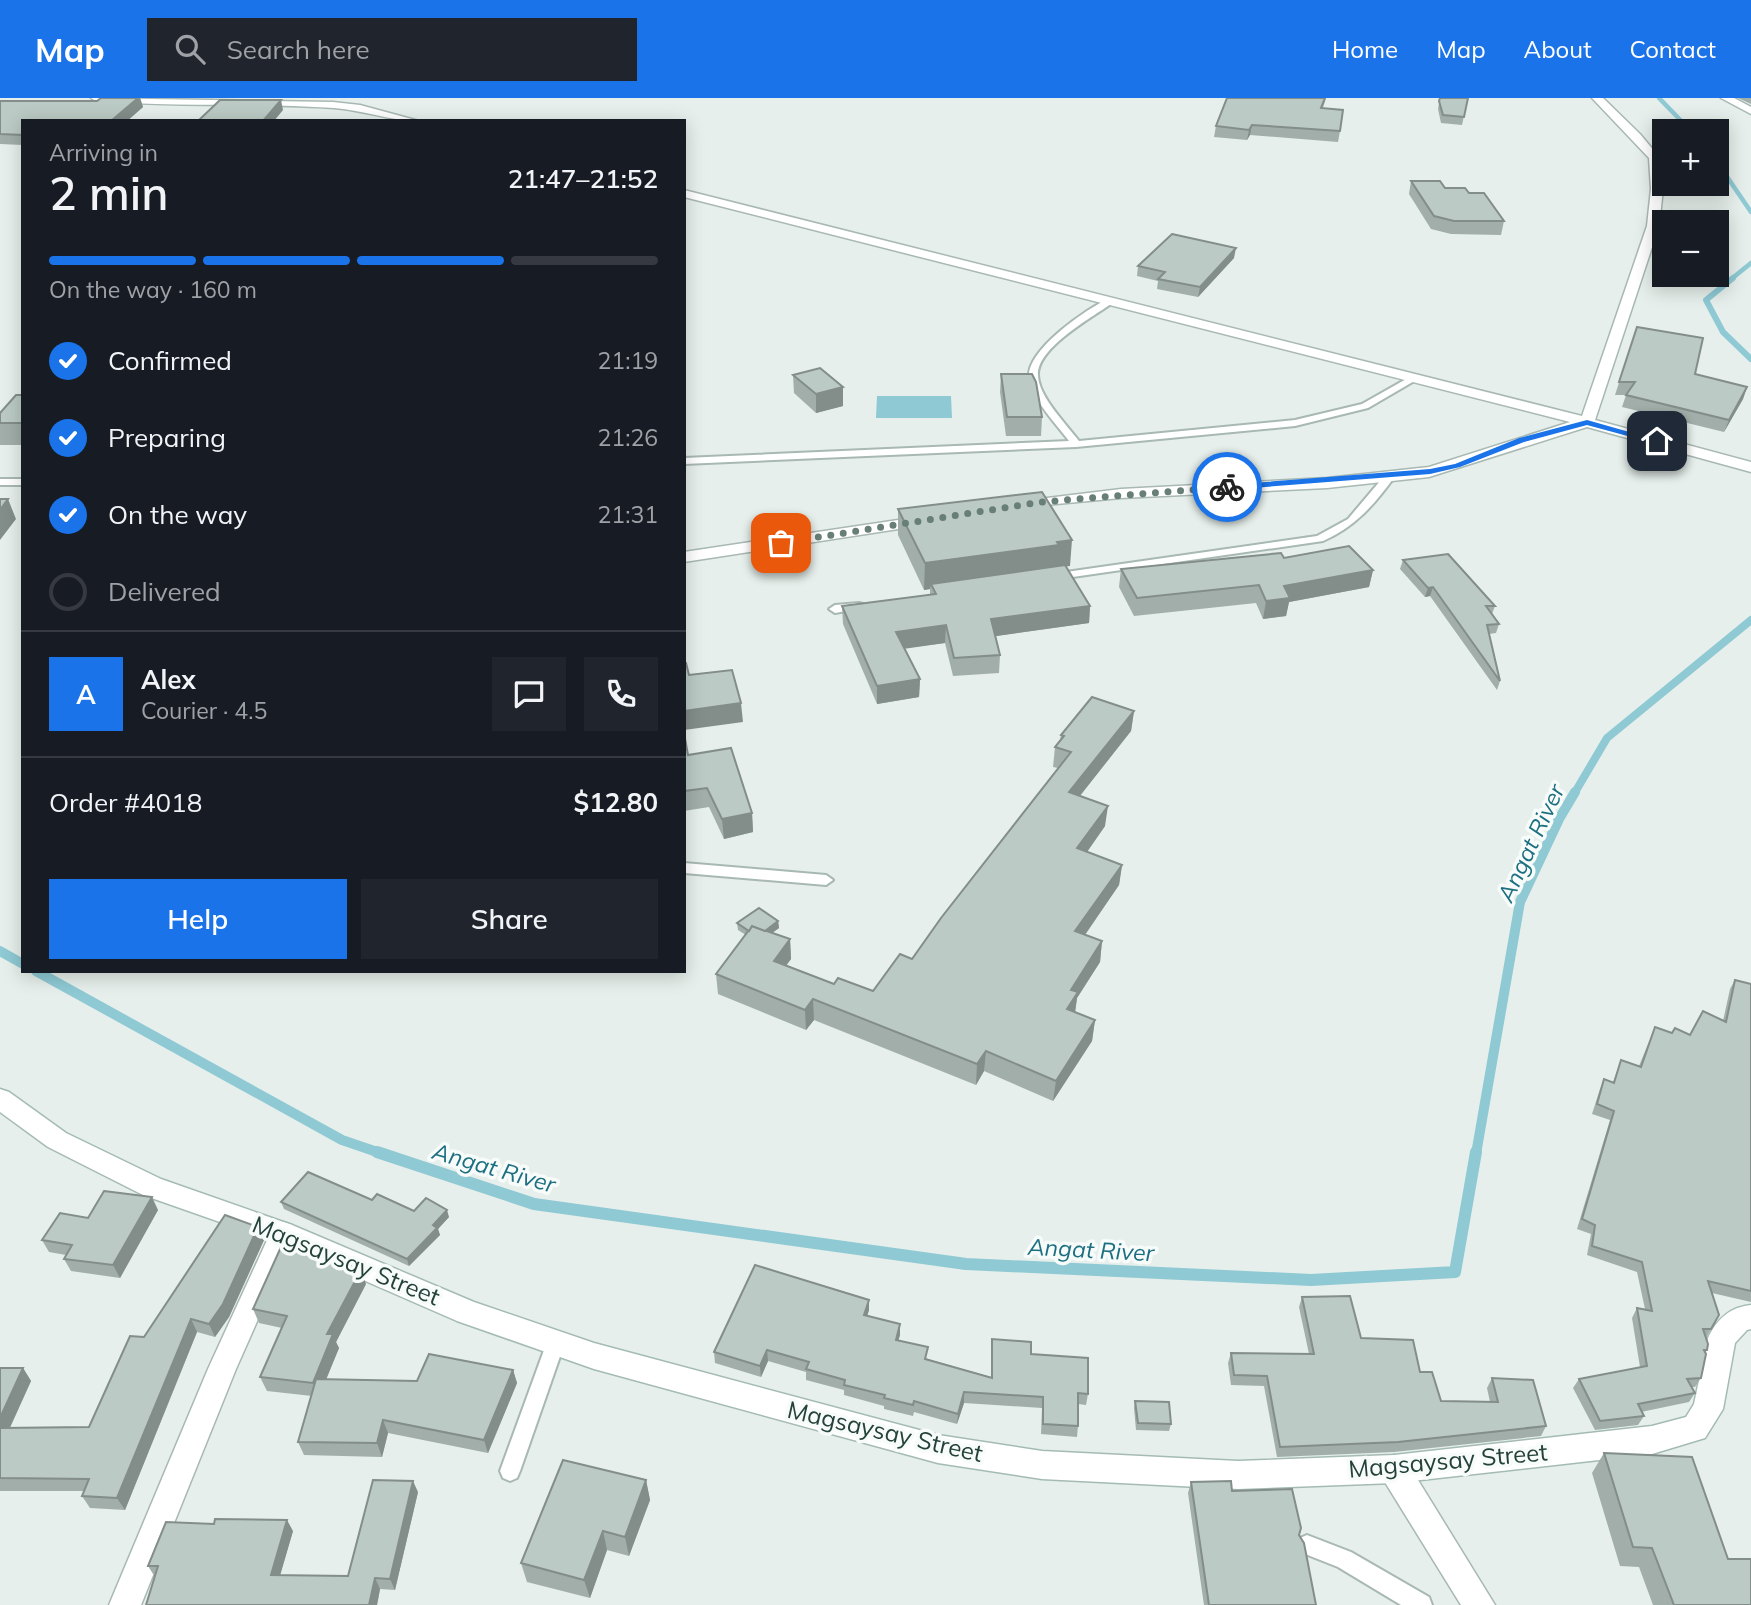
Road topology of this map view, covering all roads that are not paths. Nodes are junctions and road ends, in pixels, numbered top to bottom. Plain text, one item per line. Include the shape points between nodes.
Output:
1 (1597, 98) edge
2 (1726, 98) edge
3 (96, 100) edge
4 (388, 100) dead end
5 (1751, 111) edge
6 (381, 113) junction
7 (398, 119) edge
8 (686, 194) edge
9 (1108, 302) junction
10 (1411, 380) junction
11 (1587, 422) junction
12 (1076, 444) junction
13 (686, 461) edge
14 (1751, 467) edge
15 (1390, 476) junction
16 (21, 481) edge
17 (0, 482) edge
18 (1001, 508) edge
19 (934, 519) edge
20 (686, 557) edge
21 (1035, 580) edge
22 (875, 603) edge
23 (835, 609) dead end
24 (686, 868) edge
25 (826, 880) dead end
26 (0, 1099) edge
27 (284, 1233) junction
28 (1751, 1317) edge
29 (556, 1342) junction
30 (1394, 1469) junction
31 (510, 1471) dead end
32 (1307, 1545) edge
33 (125, 1605) edge
34 (1421, 1605) edge
35 (1479, 1605) edge

1 - 11 street via 1654,158 1657,189 1653,226
2 - 5 street
3 - 6 street via 333,105
4 - 6 street
6 - 7 street
8 - 9 street
9 - 10 street
9 - 12 lane via 1047,348 1034,369 1040,394
10 - 11 street
10 - 12 lane via 1365,406 1320,418
11 - 14 street
11 - 15 street via 1521,440 1457,466
12 - 13 lane
15 - 18 street via 1174,490
15 - 21 lane via 1355,519 1319,539
16 - 17 lane
19 - 20 street
22 - 23 lane
24 - 25 lane
26 - 27 street, Magsaysay Street via 57,1140 98,1162 152,1187
27 - 29 street, Magsaysay Street via 467,1312
27 - 33 street via 222,1369
28 - 30 street, Magsaysay Street via 1740,1318 1722,1338 1708,1409 1695,1428 1652,1440
29 - 30 street, Magsaysay Street via 938,1450 1124,1471 1238,1475
29 - 31 lane
30 - 35 street
32 - 34 lane via 1344,1559

